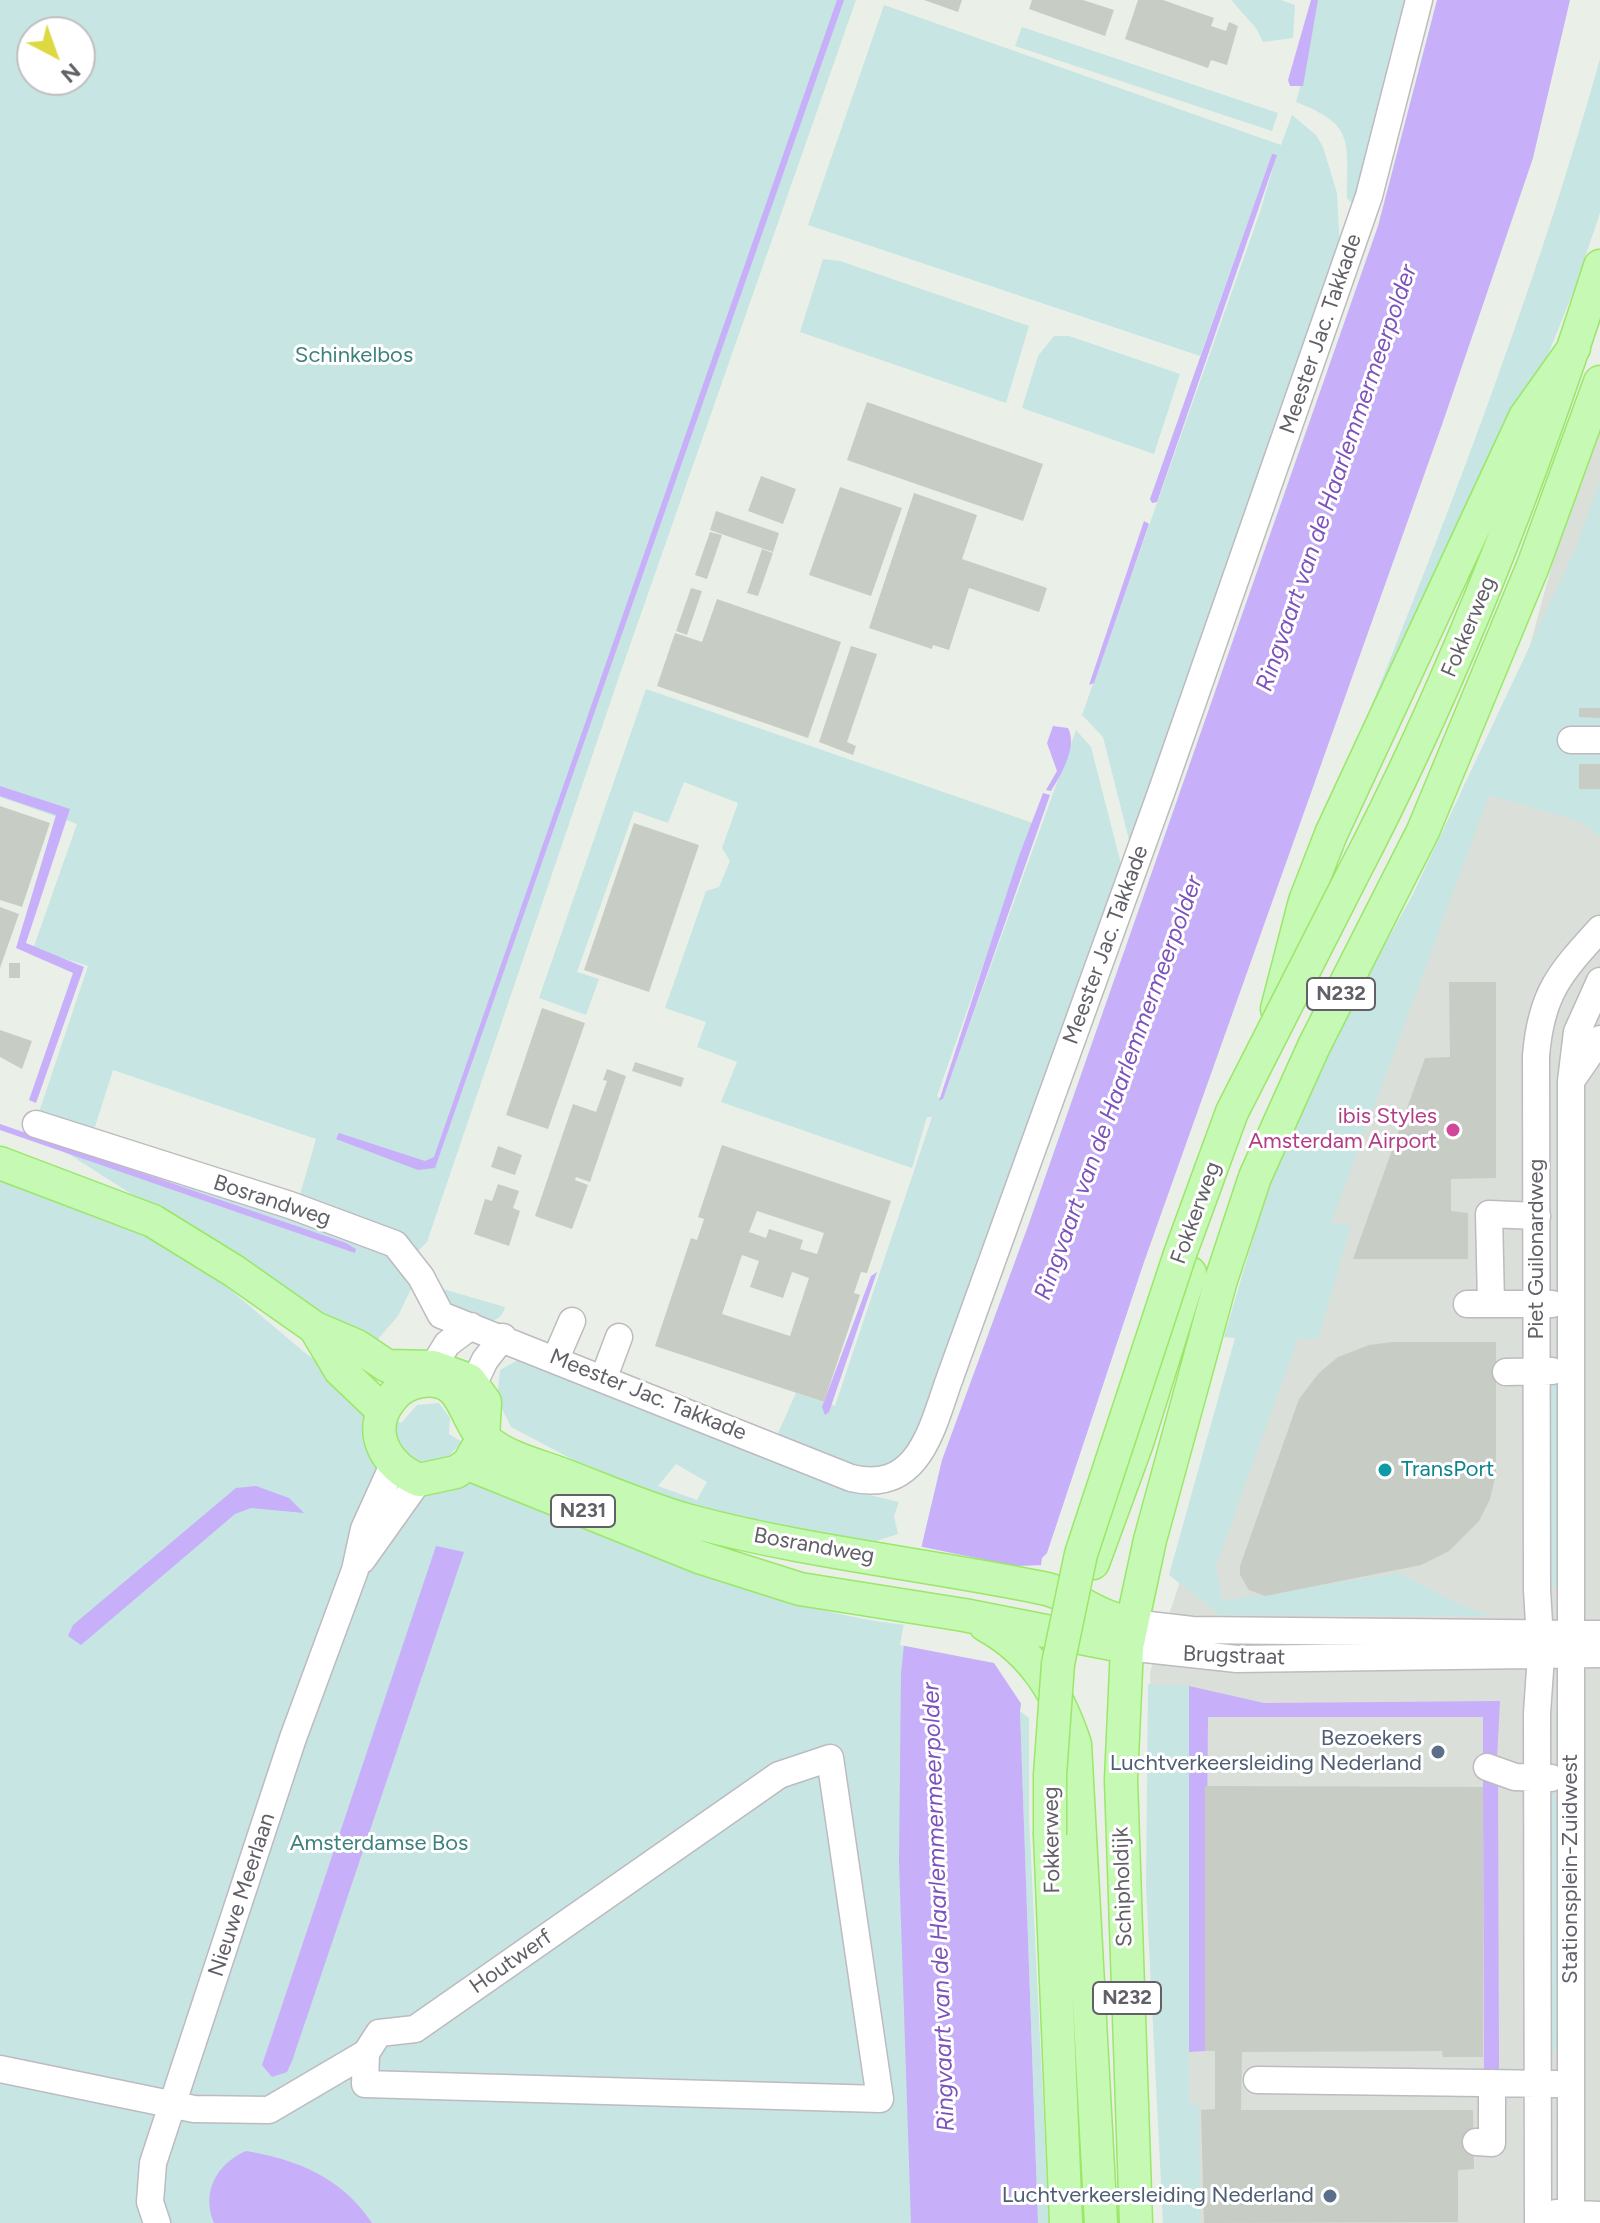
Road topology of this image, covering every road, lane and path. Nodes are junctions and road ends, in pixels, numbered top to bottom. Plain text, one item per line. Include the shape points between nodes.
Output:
1 (1419, 0) edge
2 (1600, 266) edge
3 (1574, 348) junction
4 (1600, 382) edge
5 (1571, 740) dead end
6 (1600, 740) edge
7 (1600, 929) edge
8 (1596, 994) edge
9 (1600, 1039) edge
10 (1571, 1081) junction
11 (36, 1124) dead end
12 (0, 1163) edge
13 (1537, 1216) junction
14 (1537, 1304) junction
15 (1571, 1304) junction
16 (572, 1321) dead end
17 (471, 1326) junction
18 (315, 1328) junction
19 (503, 1337) junction
20 (619, 1337) dead end
21 (556, 1358) junction
22 (1571, 1370) junction
23 (423, 1372) junction
24 (1506, 1372) dead end
25 (1537, 1372) junction
26 (604, 1377) junction
27 (473, 1385) junction
28 (383, 1411) junction
29 (479, 1441) junction
30 (406, 1472) junction
31 (1095, 1560) junction
32 (908, 1562) joint
33 (1053, 1590) junction
34 (1537, 1590) junction
35 (901, 1605) joint
36 (964, 1615) junction
37 (1122, 1629) junction
38 (1600, 1634) edge
39 (1509, 1644) junction
40 (1541, 1644) junction
41 (1571, 1644) junction
42 (1600, 1654) edge
43 (1537, 1697) junction
44 (1487, 1767) dead end
45 (1537, 1778) junction
46 (1571, 1779) junction
47 (366, 2053) junction
48 (0, 2069) edge
49 (1257, 2080) dead end
50 (1492, 2083) junction
51 (1538, 2084) junction
52 (1571, 2084) junction
53 (174, 2104) junction
54 (1476, 2142) dead end
55 (1600, 2215) edge
56 (1538, 2218) edge
57 (1571, 2219) edge
58 (157, 2223) edge
59 (1066, 2223) edge
60 (1101, 2223) edge
61 (1136, 2223) edge

1 - 26 street, Meester Jac. Takkade via 1390,123 1354,240 1161,793 919,1454 896,1476 879,1481 851,1478
2 - 3 main road, Fokkerweg / N232
3 - 31 main road, N232 via 1525,417 1316,869 1247,1110
3 - 59 main road, Fokkerweg / N232, bridge via 1458,654 1232,1112 1081,1554 1058,1664 1050,1775
4 - 37 main road, Fokkerweg / N232 via 1533,566 1423,831 1308,1059 1250,1189
5 - 6 street
7 - 13 street, Piet Guilonardweg via 1560,977 1541,1012 1536,1056
8 - 10 street, Piet Guilonardweg via 1577,1032
9 - 10 street
10 - 15 street, Piet Guilonardweg
11 - 17 street, Bosrandweg via 395,1244 441,1315
12 - 18 main road via 153,1221
13 - 14 street, Piet Guilonardweg
13 - 14 street via 1489,1214 1479,1304
14 - 15 street
14 - 25 street, Piet Guilonardweg
15 - 22 street, Piet Guilonardweg
16 - 21 street
17 - 19 street, Meester Jac. Takkade
17 - 23 street
18 - 23 main road via 387,1366
18 - 28 main road via 340,1370
19 - 21 street, Meester Jac. Takkade
19 - 27 street
20 - 26 street
21 - 26 street, Meester Jac. Takkade
22 - 25 street
22 - 41 street, Piet Guilonardweg
23 - 27 main road via 453,1372
23 - 28 main road
23 - 29 main road via 462,1396
24 - 25 street
25 - 34 street, Piet Guilonardweg
27 - 29 main road via 485,1402
28 - 30 main road via 380,1438
29 - 30 main road via 446,1477
29 - 32 main road, Bosrandweg / N231 via 690,1521
29 - 35 main road, Bosrandweg / N231 via 699,1557 800,1589
30 - 53 street, Nieuwe Meerlaan via 364,1529 355,1570 293,1738
31 - 33 main road, N232 via 1080,1583
31 - 37 main road, N232 via 1096,1588
32 - 33 main road, Brugstraat / N231
33 - 37 main road, Brugstraat / N231
34 - 39 street
34 - 40 street, Piet Guilonardweg
35 - 36 main road, Brugstraat / N231
36 - 37 main road, Brugstraat / N231 via 1039,1629
36 - 60 main road, N232 via 1003,1635 1033,1662 1062,1709 1076,1753
37 - 39 street, Brugstraat
37 - 61 main road, Schipholdijk / N232 via 1121,1780
38 - 41 street
39 - 40 street, Brugstraat
39 - 43 street
40 - 41 street, Brugstraat
40 - 43 street, Stationsplein-Zuidwest
41 - 42 street
41 - 46 street, Stationsplein-Zuidwest
43 - 45 street, Stationsplein-Zuidwest
44 - 45 street
45 - 46 street
45 - 51 street, Stationsplein-Zuidwest
46 - 52 street, Stationsplein-Zuidwest
47 - 47 street, Houtwerf via 365,2084 880,2099 830,1758 779,1775 415,2029 379,2033
47 - 53 street via 269,2110
48 - 53 street
49 - 50 street
50 - 51 street
50 - 54 street via 1492,2143
51 - 52 street
51 - 56 street, Stationsplein-Zuidwest
52 - 57 street, Stationsplein-Zuidwest
53 - 58 street, Nieuwe Meerlaan via 150,2183
55 - 57 street, Stationsplein-Zuidwest
56 - 57 street, Stationsplein-Zuidwest

